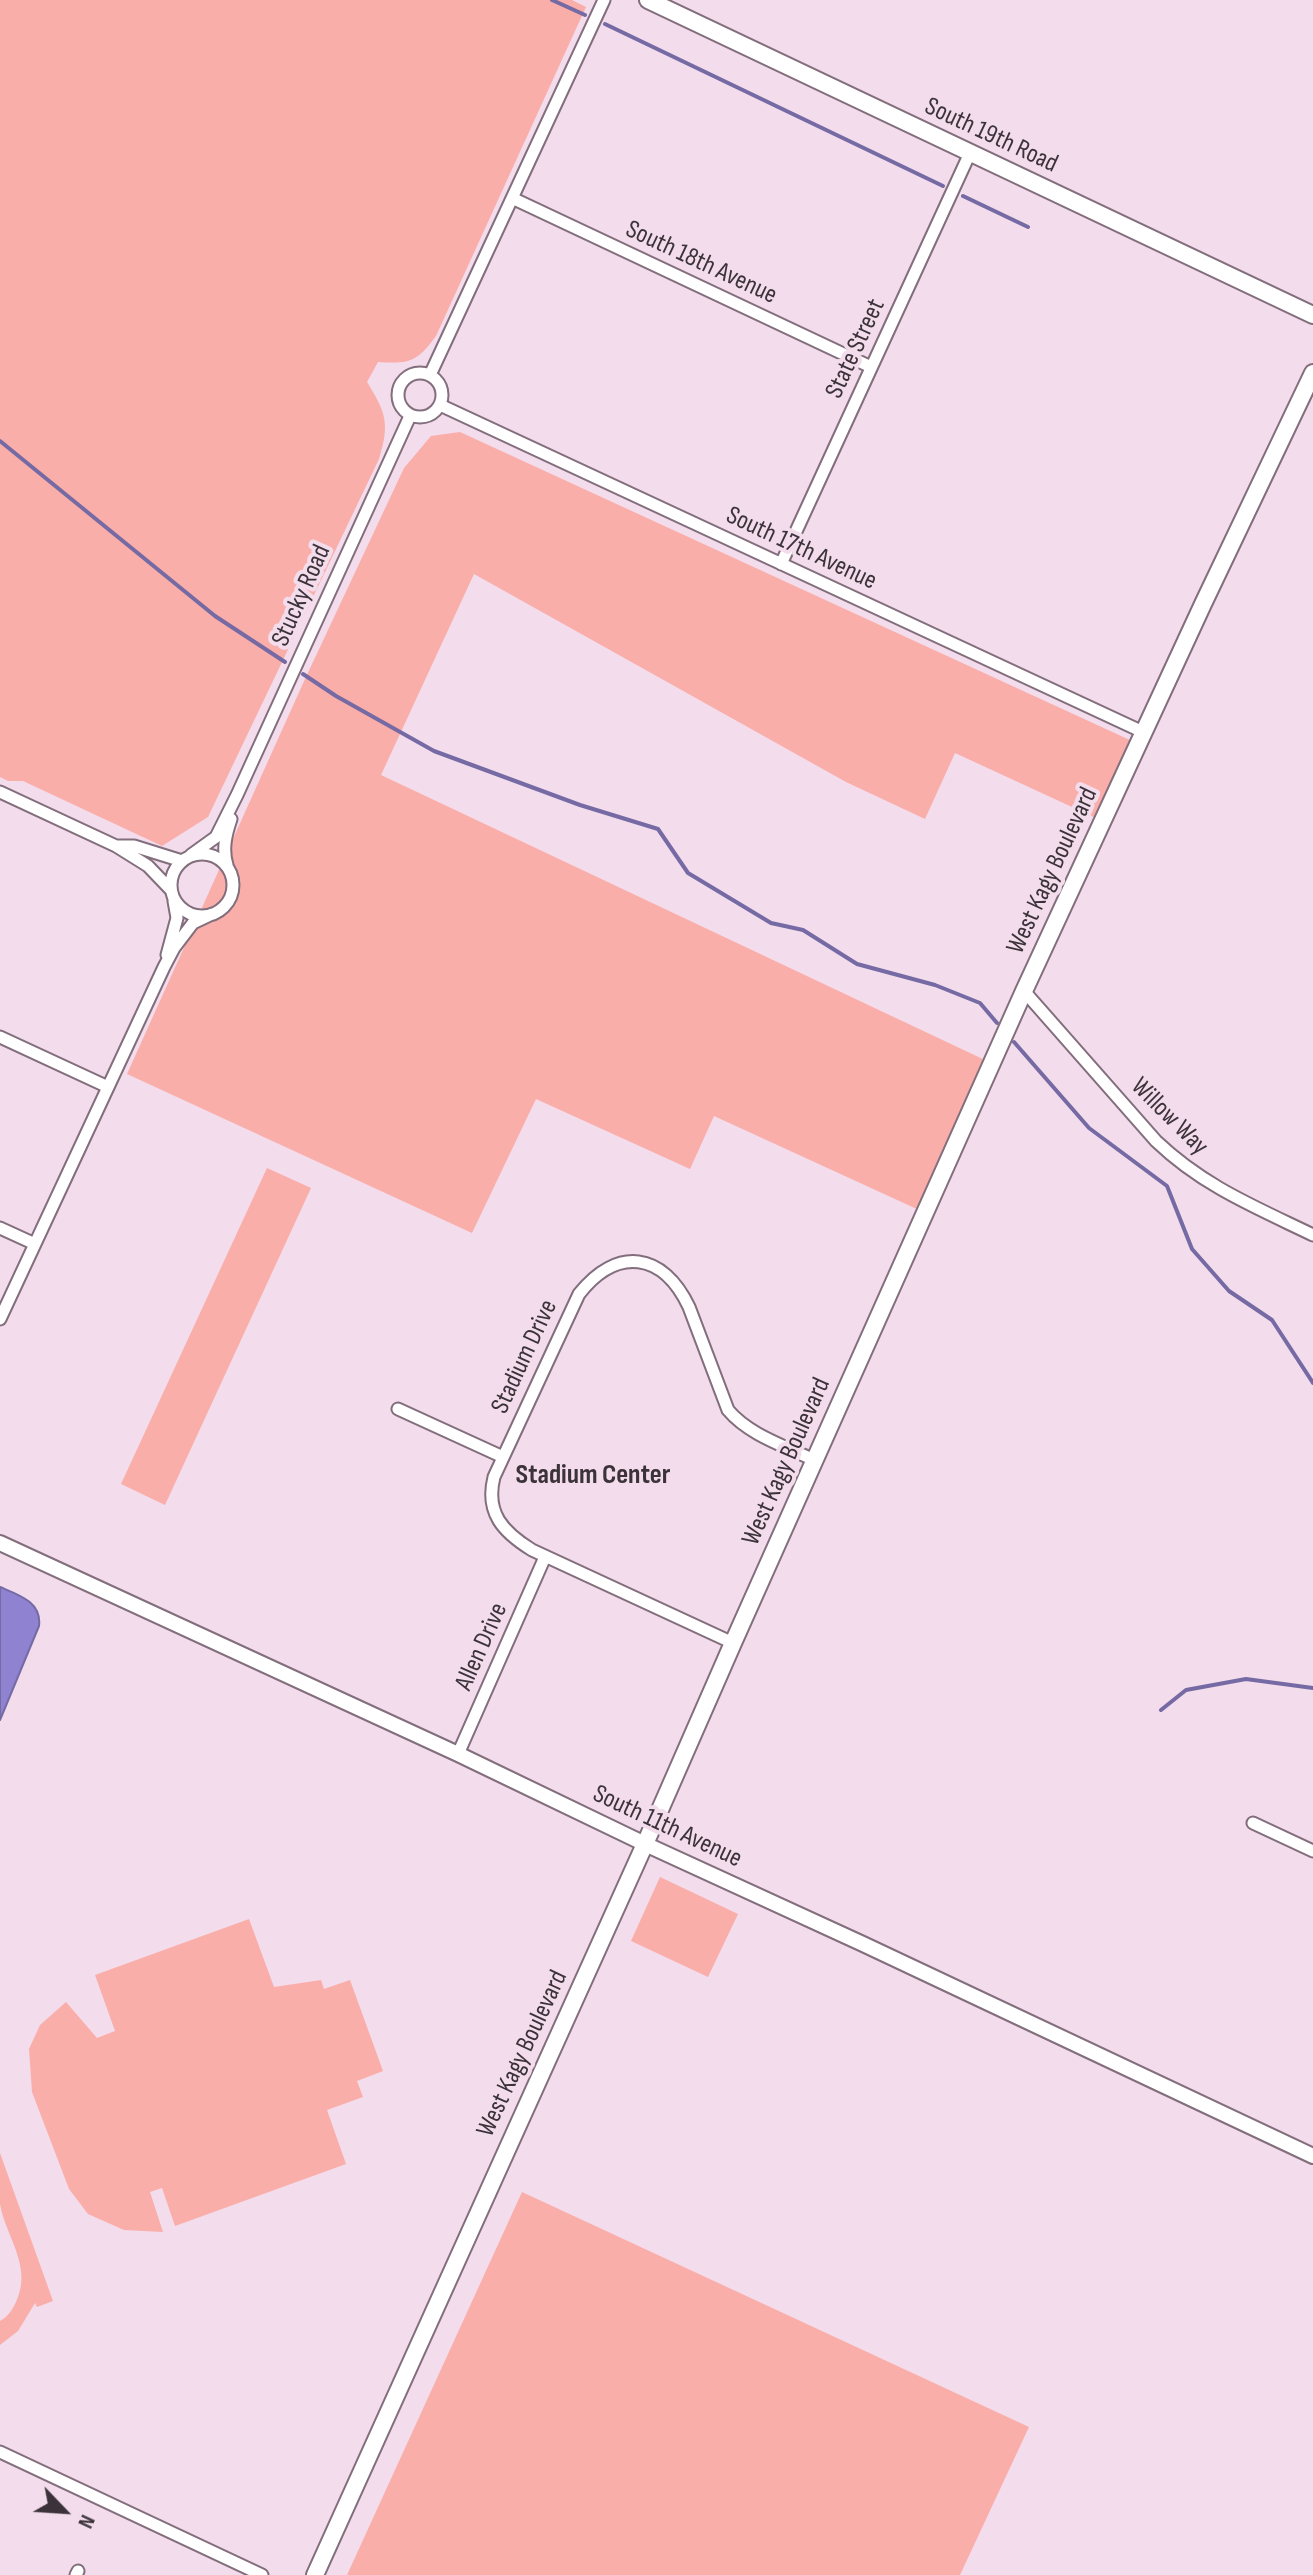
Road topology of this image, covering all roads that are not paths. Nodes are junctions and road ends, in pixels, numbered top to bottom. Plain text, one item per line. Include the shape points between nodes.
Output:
1 (604, 0) edge
2 (648, 0) edge
3 (970, 153) junction
4 (512, 198) junction
5 (1313, 315) edge
6 (871, 367) junction
7 (1313, 373) edge
8 (430, 375) junction
9 (440, 405) junction
10 (410, 416) junction
11 (781, 564) junction
12 (1143, 732) junction
13 (0, 792) edge
14 (237, 795) junction
15 (116, 846) junction
16 (186, 858) junction
17 (227, 867) junction
18 (172, 894) junction
19 (212, 914) junction
20 (164, 967) junction
21 (1024, 991) junction
22 (0, 1037) edge
23 (108, 1087) junction
24 (0, 1228) edge
25 (1313, 1235) edge
26 (35, 1244) junction
27 (0, 1319) edge
28 (398, 1409) dead end
29 (503, 1457) junction
30 (814, 1460) junction
31 (0, 1543) edge
32 (545, 1557) junction
33 (733, 1643) junction
34 (458, 1754) junction
35 (1253, 1823) dead end
36 (645, 1844) junction
37 (1313, 1851) edge
38 (1313, 2156) edge
39 (0, 2452) edge
40 (262, 2575) edge
41 (315, 2575) edge

1 - 4 street
2 - 3 main road, South 19th Road
3 - 5 main road, South 19th Road
3 - 6 street, State Street
4 - 6 street, South 18th Avenue
4 - 8 street
6 - 11 street, State Street
7 - 12 main road, West Kagy Boulevard
8 - 9 street via 441,386
8 - 10 street via 415,373 398,388 399,404
9 - 10 street via 428,416
9 - 11 street, South 17th Avenue
10 - 14 street, Stucky Road
11 - 12 street, South 17th Avenue
12 - 21 main road, West Kagy Boulevard
13 - 15 street
14 - 16 street, Stucky Road via 216,837
14 - 17 street, Stucky Road via 226,834
15 - 16 street
15 - 18 street via 148,866
16 - 17 street via 207,854
16 - 18 street via 173,871
17 - 19 street via 232,890 225,905
18 - 19 street via 188,913
18 - 20 street via 177,918
19 - 20 street via 193,923
20 - 23 street
21 - 25 street, Willow Way via 1180,1164 1225,1193
21 - 30 main road, West Kagy Boulevard
22 - 23 street
23 - 26 street
24 - 26 street
26 - 27 street
28 - 29 street
29 - 30 street, Stadium Drive via 579,1294 599,1271 640,1262 665,1273 683,1294 721,1397 738,1422
29 - 32 street, Stadium Drive via 491,1486 496,1516 510,1537
30 - 33 main road, West Kagy Boulevard
31 - 34 street, South 11th Avenue
32 - 33 street, Stadium Drive
32 - 34 street, Allen Drive
33 - 36 main road, West Kagy Boulevard
34 - 36 street, South 11th Avenue
35 - 37 street
36 - 38 street, South 11th Avenue
36 - 41 main road, West Kagy Boulevard
39 - 40 street

